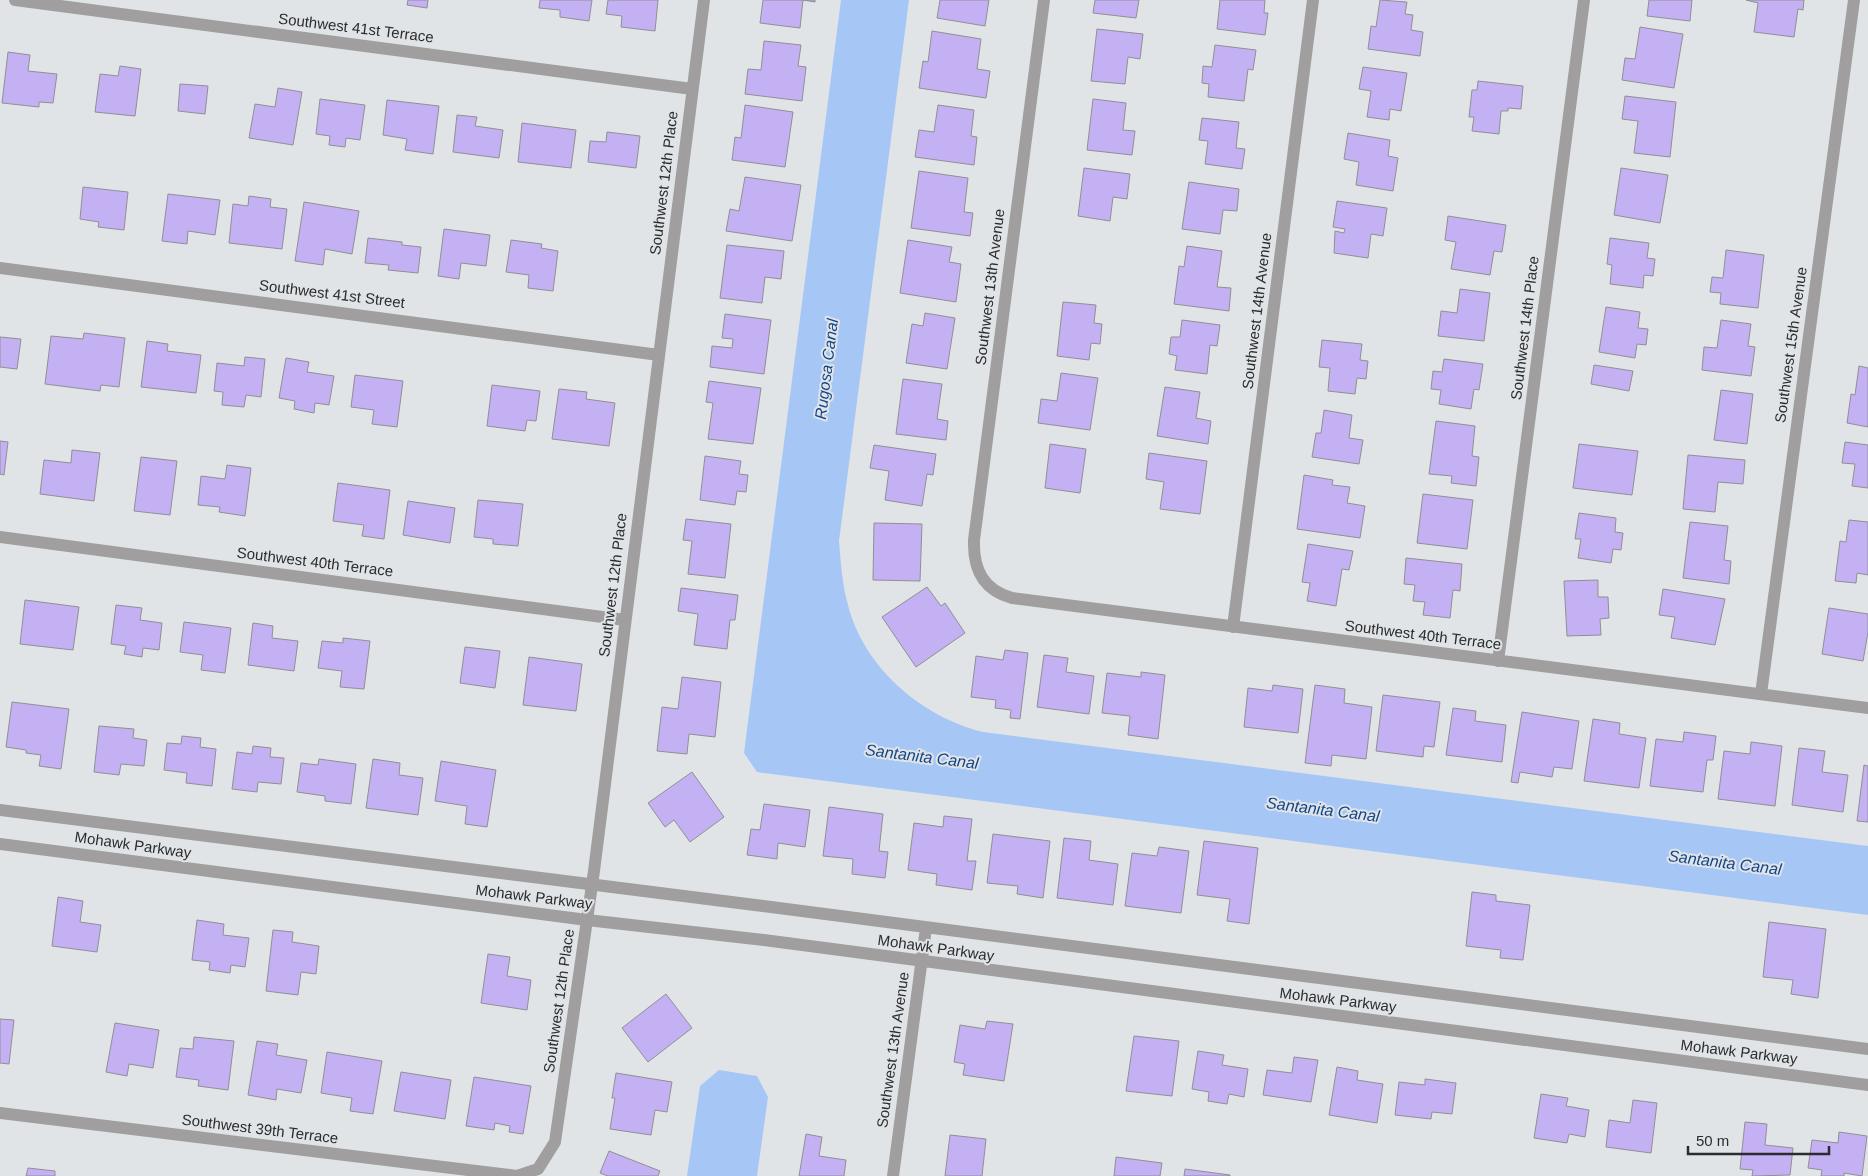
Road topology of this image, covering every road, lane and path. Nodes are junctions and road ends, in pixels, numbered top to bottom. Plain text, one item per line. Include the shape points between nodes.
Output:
1 (15, 0) edge
2 (704, 0) edge
3 (1044, 0) edge
4 (1313, 0) edge
5 (1584, 0) edge
6 (1854, 0) edge
7 (692, 89) junction
8 (0, 268) edge
9 (659, 355) junction
10 (0, 537) edge
11 (980, 578) joint
12 (625, 620) junction
13 (1233, 627) junction
14 (1498, 661) junction
15 (1761, 694) junction
16 (1868, 708) edge
17 (0, 810) edge
18 (0, 844) edge
19 (592, 885) junction
20 (587, 920) junction
21 (926, 928) junction
22 (921, 962) junction
23 (1868, 1050) edge
24 (1868, 1085) edge
25 (0, 1113) edge
26 (538, 1169) joint
27 (517, 1176) edge
28 (893, 1176) edge

1 - 7 street, Southwest 41st Terrace
2 - 7 street, Southwest 12th Place
3 - 11 street, Southwest 13th Avenue via 974,540 974,559
4 - 13 street, Southwest 14th Avenue
5 - 14 street, Southwest 14th Place
6 - 15 street, Southwest 15th Avenue
7 - 9 street, Southwest 12th Place
8 - 9 street, Southwest 41st Street
9 - 12 street, Southwest 12th Place
10 - 12 street, Southwest 40th Terrace
11 - 13 street, Southwest 40th Terrace via 994,590 1012,598
12 - 19 street, Southwest 12th Place
13 - 14 street, Southwest 40th Terrace
14 - 15 street, Southwest 40th Terrace
15 - 16 street, Southwest 40th Terrace
17 - 19 street, Mohawk Parkway
18 - 20 street, Mohawk Parkway
19 - 20 street, Southwest 12th Place
19 - 21 street, Mohawk Parkway
20 - 22 street, Mohawk Parkway
20 - 26 street, Southwest 12th Place via 555,1142
21 - 22 street, Southwest 13th Avenue
21 - 23 street, Mohawk Parkway
22 - 24 street, Mohawk Parkway
22 - 28 street, Southwest 13th Avenue
25 - 27 street, Southwest 39th Terrace
26 - 27 street, Southwest 39th Terrace

